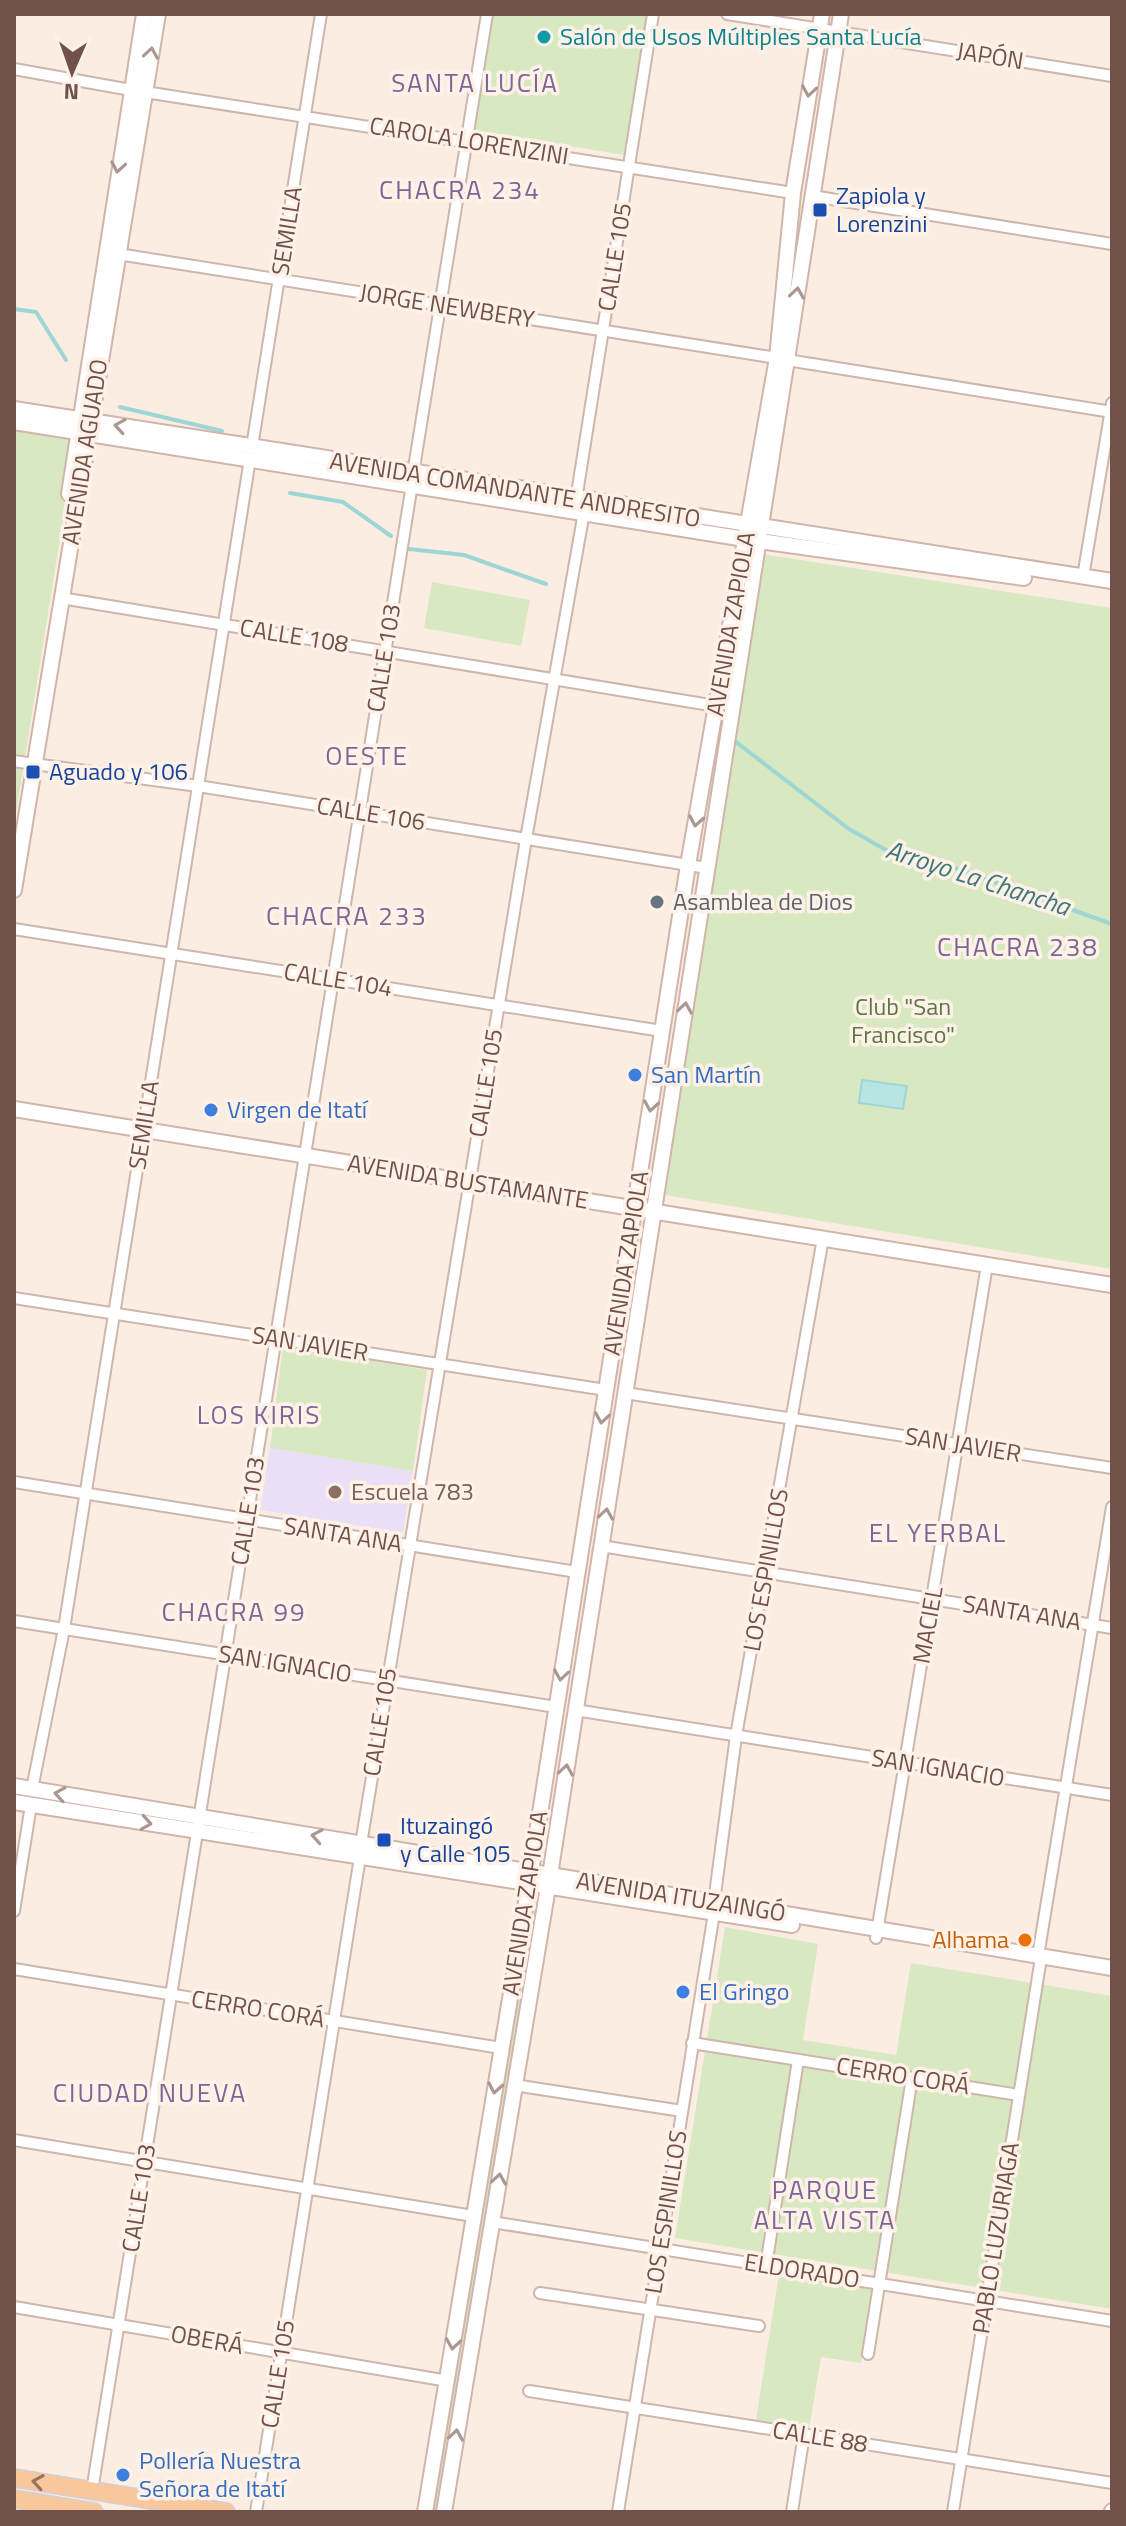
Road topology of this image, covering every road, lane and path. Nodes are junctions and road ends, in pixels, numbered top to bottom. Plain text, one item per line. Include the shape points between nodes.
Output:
1 (144, 14) edge
2 (158, 14) edge
3 (321, 14) edge
4 (487, 14) edge
5 (653, 14) edge
6 (727, 14) edge
7 (841, 14) edge
8 (820, 21) edge
9 (838, 32) junction
10 (14, 69) edge
11 (1112, 76) edge
12 (138, 91) junction
13 (305, 115) junction
14 (466, 141) junction
15 (629, 167) junction
16 (793, 193) junction
17 (812, 196) junction
18 (1112, 244) edge
19 (118, 254) junction
20 (279, 279) junction
21 (441, 305) junction
22 (603, 331) junction
23 (782, 359) junction
24 (14, 409) edge
25 (1112, 409) edge
26 (14, 422) edge
27 (84, 427) junction
28 (251, 453) junction
29 (413, 479) junction
30 (580, 506) junction
31 (753, 534) junction
32 (1083, 577) junction
33 (1112, 581) edge
34 (1112, 590) edge
35 (61, 598) junction
36 (222, 624) junction
37 (385, 650) junction
38 (553, 678) junction
39 (715, 713) junction
40 (25, 763) edge
41 (198, 786) junction
42 (359, 813) junction
43 (526, 839) junction
44 (14, 846) edge
45 (688, 865) junction
46 (707, 868) junction
47 (14, 890) edge
48 (14, 929) edge
49 (171, 954) junction
50 (333, 979) junction
51 (498, 1005) junction
52 (662, 1031) junction
53 (14, 1109) edge
54 (143, 1129) junction
55 (305, 1156) junction
56 (469, 1182) junction
57 (634, 1209) junction
58 (653, 1211) junction
59 (823, 1238) junction
60 (987, 1265) junction
61 (1112, 1285) edge
62 (14, 1298) edge
63 (114, 1314) junction
64 (276, 1339) junction
65 (439, 1364) junction
66 (606, 1390) junction
67 (625, 1393) junction
68 (791, 1418) junction
69 (959, 1444) junction
70 (1112, 1468) edge
71 (14, 1482) edge
72 (85, 1494) junction
73 (1112, 1507) edge
74 (247, 1519) junction
75 (409, 1545) junction
76 (601, 1546) junction
77 (577, 1572) junction
78 (766, 1572) junction
79 (933, 1599) junction
80 (14, 1621) edge
81 (1093, 1624) junction
82 (1112, 1628) edge
83 (64, 1629) junction
84 (225, 1655) junction
85 (387, 1680) junction
86 (556, 1707) junction
87 (575, 1710) junction
88 (736, 1736) junction
89 (903, 1762) junction
90 (14, 1786) edge
91 (1064, 1788) junction
92 (32, 1789) junction
93 (1112, 1795) edge
94 (14, 1802) edge
95 (31, 1805) junction
96 (199, 1824) junction
97 (360, 1850) junction
98 (530, 1878) junction
99 (548, 1881) junction
100 (714, 1908) junction
101 (14, 1911) edge
102 (876, 1934) junction
103 (1039, 1960) junction
104 (1112, 1968) edge
105 (14, 1969) edge
106 (1112, 1977) edge
107 (171, 1995) junction
108 (334, 2021) junction
109 (692, 2043) junction
110 (501, 2048) junction
111 (798, 2060) junction
112 (912, 2078) junction
113 (514, 2085) junction
114 (1019, 2095) junction
115 (682, 2111) junction
116 (14, 2140) edge
117 (145, 2162) junction
118 (307, 2189) junction
119 (473, 2216) junction
120 (492, 2222) junction
121 (660, 2249) junction
122 (766, 2266) junction
123 (879, 2284) junction
124 (540, 2293) dead end
125 (986, 2301) junction
126 (14, 2307) edge
127 (650, 2309) junction
128 (1112, 2321) edge
129 (118, 2325) junction
130 (759, 2326) dead end
131 (282, 2353) junction
132 (868, 2354) dead end
133 (448, 2381) junction
134 (529, 2391) dead end
135 (634, 2407) junction
136 (804, 2434) junction
137 (961, 2459) junction
138 (14, 2478) edge
139 (1112, 2483) edge
140 (92, 2491) junction
141 (14, 2499) edge
142 (92, 2512) edge
143 (226, 2512) edge
144 (256, 2512) edge
145 (425, 2512) edge
146 (444, 2512) edge
147 (618, 2512) edge
148 (792, 2512) edge
149 (953, 2512) edge

1 - 12 main road, AVENIDA AGUADO
12 -> 2 main road, AVENIDA AGUADO
3 - 13 street, SEMILLA
4 - 14 street, CALLE 103
5 - 15 street, CALLE 105
6 - 8 street, JAPÓN
7 - 9 main road, AVENIDA ZAPIOLA
8 - 9 street, JAPÓN
8 -> 16 main road, AVENIDA ZAPIOLA
9 - 11 street, JAPÓN
9 - 17 main road, AVENIDA ZAPIOLA
10 - 12 street, CAROLA LORENZINI
12 - 13 street, CAROLA LORENZINI
12 - 19 main road, AVENIDA AGUADO
12 -> 27 main road, AVENIDA AGUADO
13 - 14 street, CAROLA LORENZINI
13 - 20 street, SEMILLA
14 - 15 street, CAROLA LORENZINI
14 - 21 street, CALLE 103
15 - 16 street, CAROLA LORENZINI
15 - 22 street, CALLE 105
16 - 23 main road, AVENIDA ZAPIOLA
17 - 18 street
23 -> 17 main road, AVENIDA ZAPIOLA
19 - 20 street, JORGE NEWBERY
19 - 27 main road, AVENIDA AGUADO
20 - 21 street, JORGE NEWBERY
20 - 28 street, SEMILLA
21 - 22 street, JORGE NEWBERY
21 - 29 street, CALLE 103
22 - 23 street, JORGE NEWBERY
22 - 30 street, CALLE 105
23 - 25 street, JORGE NEWBERY
23 - 31 main road, AVENIDA ZAPIOLA
24 - 27 main road, AVENIDA COMANDANTE ANDRESITO
25 - 32 street
26 - 27 main road, AVENIDA COMANDANTE ANDRESITO
27 - 28 main road, AVENIDA COMANDANTE ANDRESITO
27 - 35 main road, AVENIDA AGUADO
27 - 40 main road, AVENIDA AGUADO
28 - 29 main road, AVENIDA COMANDANTE ANDRESITO
28 - 36 street, SEMILLA
29 - 30 main road, AVENIDA COMANDANTE ANDRESITO
29 - 37 street, CALLE 103
30 - 31 main road, AVENIDA COMANDANTE ANDRESITO
30 - 38 street, CALLE 105
31 - 32 main road, AVENIDA COMANDANTE ANDRESITO
31 - 34 main road, AVENIDA COMANDANTE ANDRESITO
31 - 39 main road, AVENIDA ZAPIOLA
31 - 46 main road, AVENIDA ZAPIOLA
32 - 33 main road, AVENIDA COMANDANTE ANDRESITO
35 - 36 street, CALLE 108
35 - 40 main road, AVENIDA AGUADO
36 - 37 street, CALLE 108
36 - 41 street, SEMILLA
37 - 38 street, CALLE 108
37 - 42 street, CALLE 103
38 - 39 street, CALLE 108
38 - 43 street, CALLE 105
39 -> 45 main road, AVENIDA ZAPIOLA
40 - 41 street, CALLE 106
40 - 44 main road, AVENIDA AGUADO
40 - 47 main road, AVENIDA AGUADO
41 - 42 street, CALLE 106
41 - 49 street, SEMILLA
42 - 43 street, CALLE 106
42 - 50 street, CALLE 103
43 - 45 street, CALLE 106
43 - 51 street, CALLE 105
45 - 46 street, CALLE 106
45 - 52 main road, AVENIDA ZAPIOLA
58 -> 46 main road, AVENIDA ZAPIOLA
48 - 49 street, CALLE 104
49 - 50 street, CALLE 104
49 - 54 street, SEMILLA
50 - 51 street, CALLE 104
50 - 55 street, CALLE 103
51 - 52 street, CALLE 104
51 - 56 street, CALLE 105
52 -> 57 main road, AVENIDA ZAPIOLA
53 - 54 main road, AVENIDA BUSTAMANTE
54 - 55 main road, AVENIDA BUSTAMANTE
54 - 63 street, SEMILLA
55 - 56 main road, AVENIDA BUSTAMANTE
55 - 64 street, CALLE 103
56 - 57 main road, AVENIDA BUSTAMANTE
56 - 65 street, CALLE 105
57 - 58 main road, AVENIDA BUSTAMANTE
57 - 66 main road, AVENIDA ZAPIOLA
58 - 59 main road, AVENIDA BUSTAMANTE
58 - 67 main road, AVENIDA ZAPIOLA
59 - 60 main road, AVENIDA BUSTAMANTE
59 - 68 street, LOS ESPINILLOS
60 - 61 main road, AVENIDA BUSTAMANTE
60 - 69 street, MACIEL
62 - 63 street, SAN JAVIER
63 - 64 street, SAN JAVIER
63 - 72 street, SEMILLA
64 - 65 street, SAN JAVIER
64 - 74 street, CALLE 103
65 - 66 street, SAN JAVIER
65 - 75 street, CALLE 105
66 -> 77 main road, AVENIDA ZAPIOLA
67 - 68 street, SAN JAVIER
76 -> 67 main road, AVENIDA ZAPIOLA
68 - 69 street, SAN JAVIER
68 - 78 street, LOS ESPINILLOS
69 - 70 street, SAN JAVIER
69 - 79 street, MACIEL
71 - 72 street, SANTA ANA
72 - 74 street, SANTA ANA
72 - 83 street, SEMILLA
73 - 81 street, PABLO LUZURIAGA
74 - 75 street, SANTA ANA
74 - 84 street, CALLE 103
75 - 77 street, SANTA ANA
75 - 85 street, CALLE 105
76 - 78 street, SANTA ANA
76 - 87 main road, AVENIDA ZAPIOLA
77 -> 86 main road, AVENIDA ZAPIOLA
78 - 79 street, SANTA ANA
78 - 88 street, LOS ESPINILLOS
79 - 81 street, SANTA ANA
79 - 89 street, MACIEL
80 - 83 street, SAN IGNACIO
81 - 82 street, SANTA ANA
81 - 91 street, PABLO LUZURIAGA
83 - 84 street, SAN IGNACIO
83 - 92 street, SEMILLA
84 - 85 street, SAN IGNACIO
84 - 96 street, CALLE 103
85 - 86 street, SAN IGNACIO
85 - 97 street, CALLE 105
86 - 98 main road, AVENIDA ZAPIOLA
87 - 88 street, SAN IGNACIO
99 -> 87 main road, AVENIDA ZAPIOLA
88 - 89 street, SAN IGNACIO
88 - 100 street, LOS ESPINILLOS
89 - 91 street, SAN IGNACIO
89 - 102 street, MACIEL
90 - 92 main road, AVENIDA ITUZAINGÓ
91 - 93 street, SAN IGNACIO
91 - 103 street, PABLO LUZURIAGA
96 -> 92 main road, AVENIDA ITUZAINGÓ
94 - 95 main road, AVENIDA ITUZAINGÓ
95 -> 96 main road, AVENIDA ITUZAINGÓ
95 - 101 street
96 - 97 main road, AVENIDA ITUZAINGÓ
96 - 107 street, CALLE 103
97 - 98 main road, AVENIDA ITUZAINGÓ
97 - 108 street, CALLE 105
98 - 99 main road, AVENIDA ITUZAINGÓ
98 - 110 main road, AVENIDA ZAPIOLA
99 - 100 main road, AVENIDA ITUZAINGÓ
99 - 113 main road, AVENIDA ZAPIOLA
100 - 102 main road, AVENIDA ITUZAINGÓ
100 - 109 street, LOS ESPINILLOS
102 - 103 main road, AVENIDA ITUZAINGÓ
103 - 104 main road, AVENIDA ITUZAINGÓ
103 - 106 main road, AVENIDA ITUZAINGÓ
103 - 114 street, PABLO LUZURIAGA
105 - 107 street, CERRO CORÁ
107 - 108 street, CERRO CORÁ
107 - 117 street, CALLE 103
108 - 110 street, CERRO CORÁ
108 - 118 street, CALLE 105
109 - 111 street, CERRO CORÁ
109 - 115 street, LOS ESPINILLOS
110 -> 119 main road, AVENIDA ZAPIOLA
111 - 112 street, CERRO CORÁ
111 - 122 street
112 - 114 street, CERRO CORÁ
112 - 123 street
113 - 115 street
120 -> 113 main road, AVENIDA ZAPIOLA
114 - 125 street, PABLO LUZURIAGA
115 - 121 street, LOS ESPINILLOS
116 - 117 street
117 - 118 street
117 - 129 street, CALLE 103
118 - 119 street
118 - 131 street, CALLE 105
119 -> 133 main road, AVENIDA ZAPIOLA
120 - 121 street, ELDORADO
146 -> 120 main road, AVENIDA ZAPIOLA
121 - 122 street, ELDORADO
121 - 127 street, LOS ESPINILLOS
122 - 123 street, ELDORADO
123 - 125 street, ELDORADO
123 - 132 street
124 - 127 street
125 - 128 street, ELDORADO
125 - 137 street, PABLO LUZURIAGA
126 - 129 street, OBERÁ
127 - 130 street
127 - 135 street, LOS ESPINILLOS
129 - 131 street, OBERÁ
129 - 140 street, CALLE 103
131 - 133 street, OBERÁ
131 - 144 street, CALLE 105
133 - 145 main road, AVENIDA ZAPIOLA
134 - 135 street, CALLE 88
135 - 136 street, CALLE 88
135 - 147 street, LOS ESPINILLOS
136 - 137 street, CALLE 88
136 - 148 street
137 - 139 street, CALLE 88
137 - 149 street, PABLO LUZURIAGA
140 -> 138 main road
140 - 143 main road
141 - 142 main road

